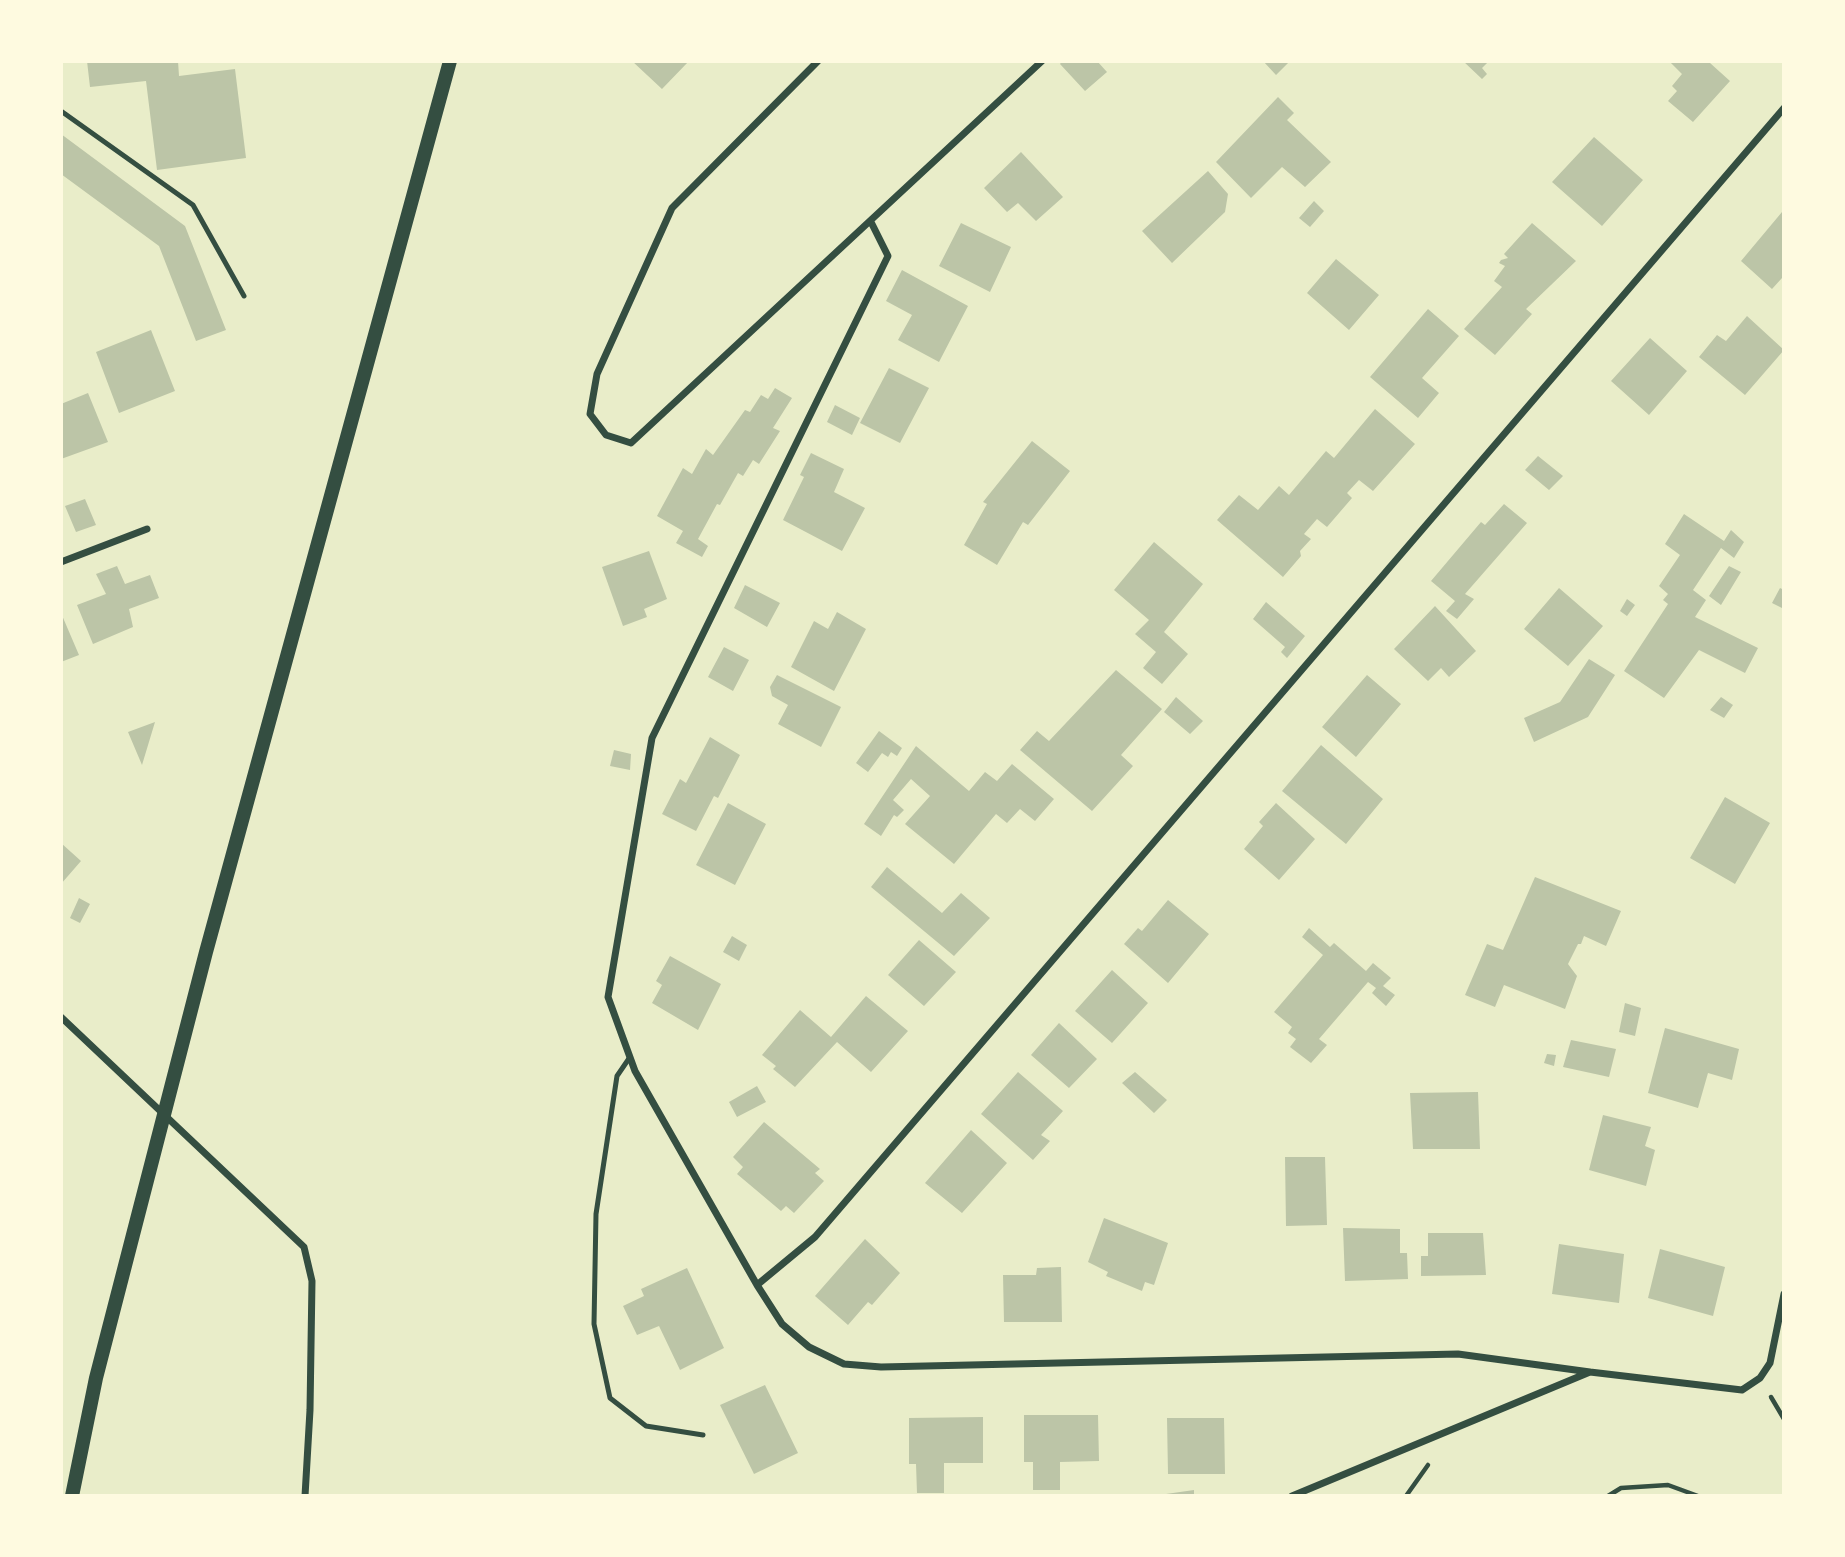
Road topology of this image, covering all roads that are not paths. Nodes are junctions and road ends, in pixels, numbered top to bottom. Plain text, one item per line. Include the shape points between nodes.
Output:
1 (450, 61) edge
2 (818, 61) edge
3 (1042, 61) edge
4 (1784, 108) edge
5 (61, 111) edge
6 (871, 222) junction
7 (244, 296) dead end
8 (146, 529) dead end
9 (61, 562) edge
10 (61, 1017) edge
11 (630, 1057) junction
12 (757, 1285) junction
13 (1784, 1294) edge
14 (1590, 1372) junction
15 (703, 1435) dead end
16 (72, 1496) edge
17 (305, 1496) edge
18 (1292, 1496) edge

1 - 16 main road via 206,952 96,1378
2 - 6 street via 672,208 597,373 590,414 606,435 631,443
3 - 6 street
4 - 12 street via 815,1237
5 - 7 lane via 192,205
6 - 11 street via 888,256 652,738 608,997
8 - 9 street
10 - 17 street via 304,1247 312,1281
11 - 12 street
11 - 15 lane via 617,1076 596,1214 594,1324 610,1398 646,1426
12 - 14 street via 782,1324 809,1347 844,1364 881,1367 1458,1354
13 - 14 street via 1770,1363 1760,1378 1742,1390
14 - 18 street

